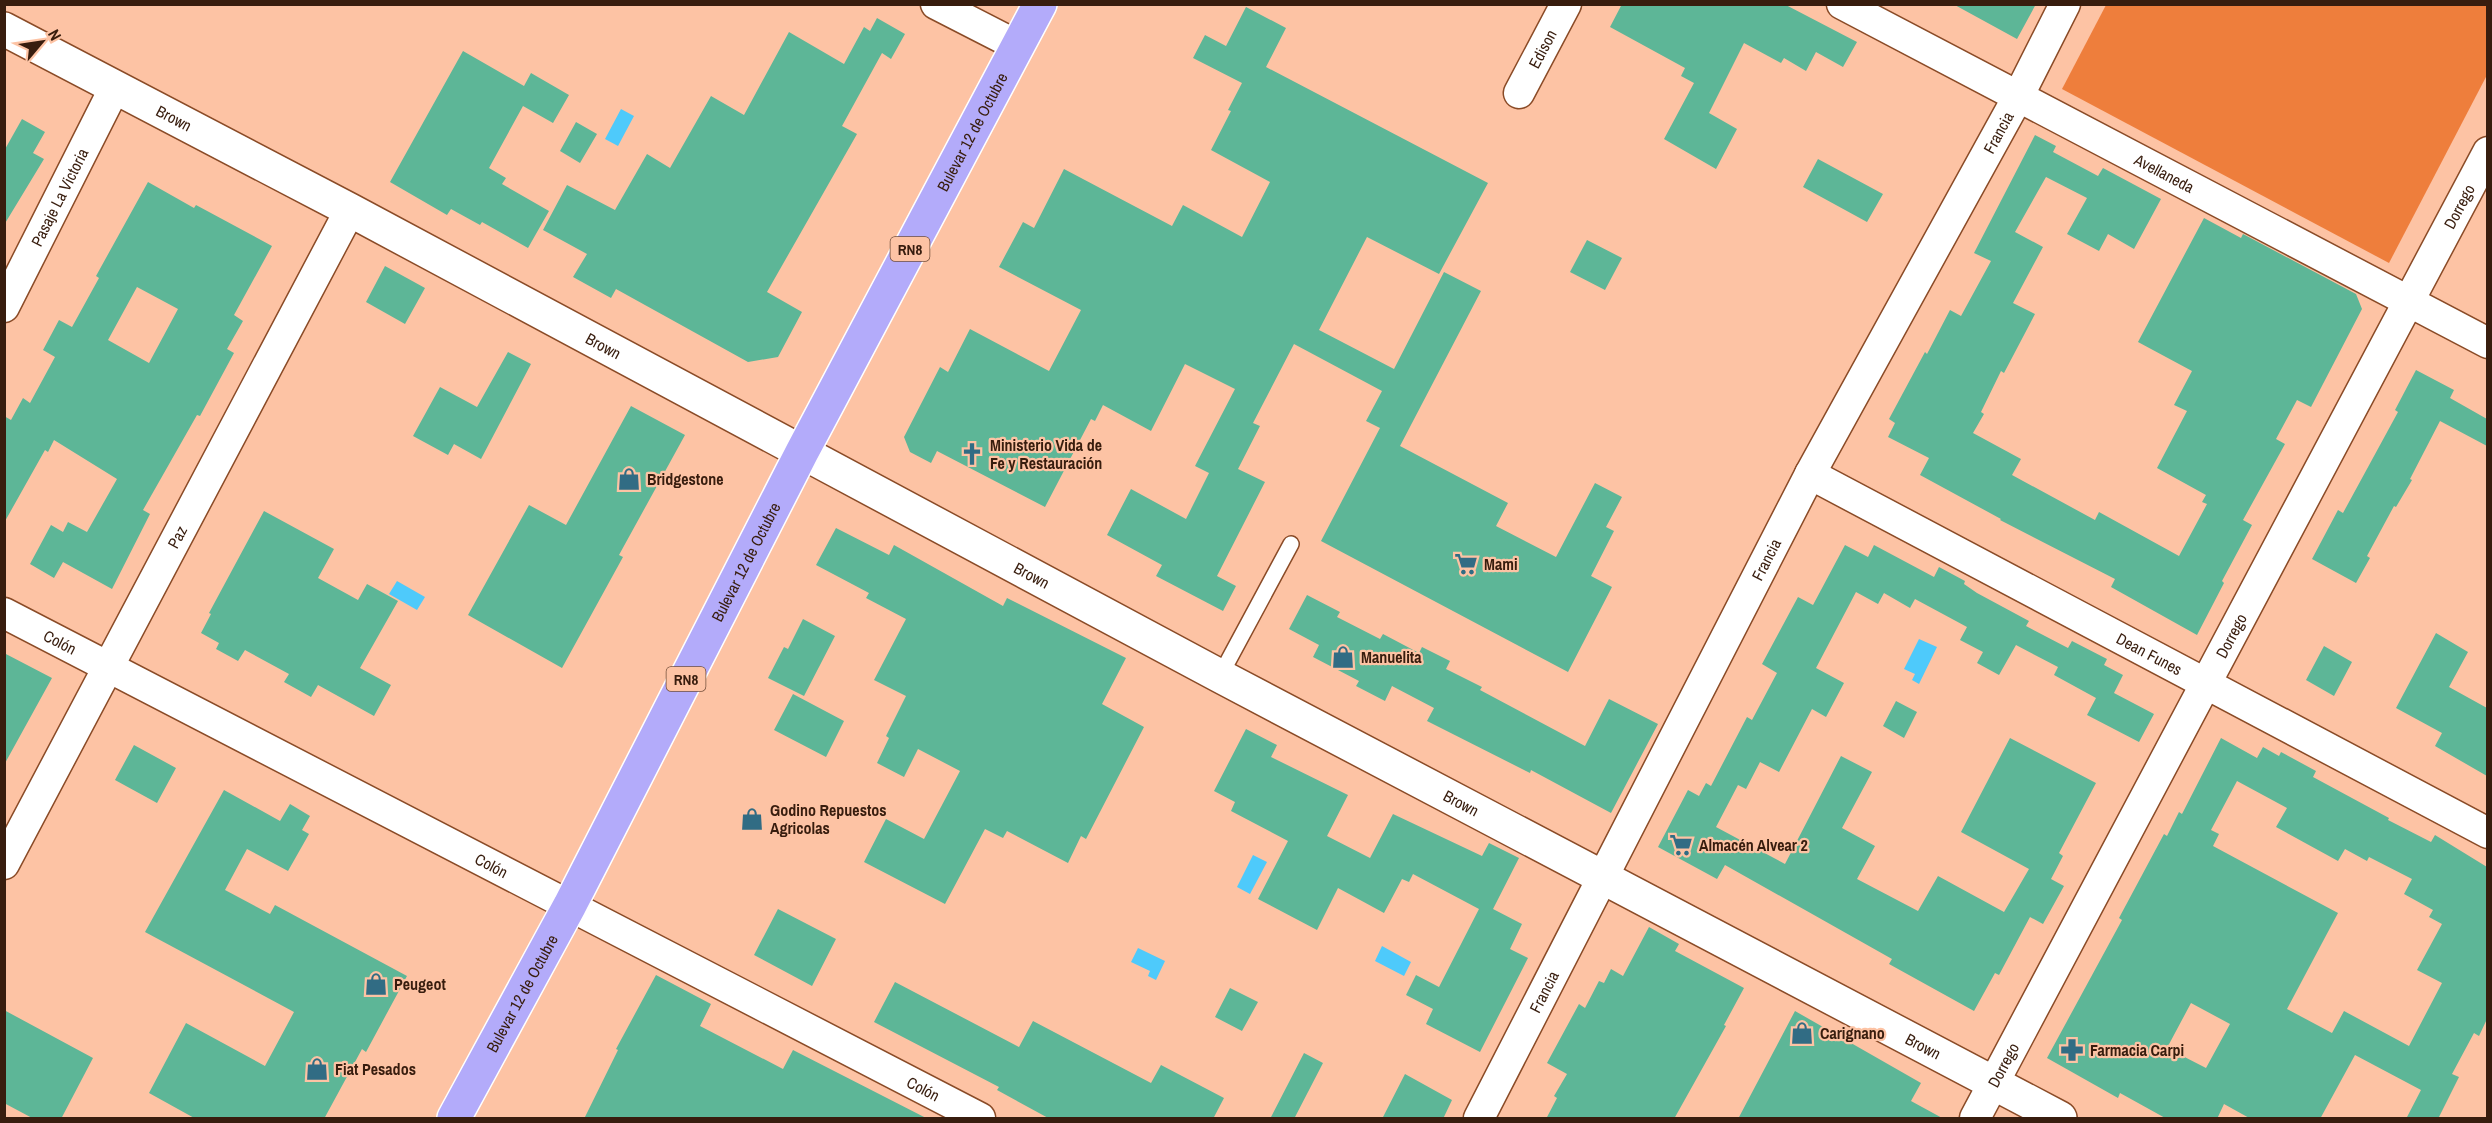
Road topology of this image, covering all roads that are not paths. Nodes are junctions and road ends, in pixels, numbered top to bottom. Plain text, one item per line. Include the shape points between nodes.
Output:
1 (936, 4) edge
2 (1040, 4) edge
3 (1566, 4) edge
4 (1842, 4) edge
5 (2065, 4) edge
6 (4, 28) edge
7 (1018, 46) junction
8 (115, 87) junction
9 (1519, 93) dead end
10 (2019, 95) junction
11 (2487, 152) edge
12 (350, 210) junction
13 (2409, 301) junction
14 (4, 307) edge
15 (2487, 343) edge
16 (802, 452) junction
17 (1810, 474) junction
18 (1291, 544) dead end
19 (4, 613) edge
20 (108, 668) junction
21 (1220, 676) junction
22 (2206, 684) junction
23 (2487, 833) edge
24 (4, 864) edge
25 (1604, 877) junction
26 (570, 905) junction
27 (1994, 1083) junction
28 (454, 1119) edge
29 (980, 1119) edge
30 (1479, 1119) edge
31 (1975, 1119) edge
32 (2060, 1119) edge

1 - 7 street
2 - 7 highway, Bulevar 12 de Octubre / RN8
3 - 9 street, Edison
4 - 10 street, Avellaneda
5 - 10 street, Francia
6 - 8 street, Brown
7 - 16 highway, Bulevar 12 de Octubre / RN8
8 - 12 street, Brown
8 - 14 street, Pasaje La Victoria
10 - 13 street, Avellaneda
10 - 17 street, Francia
11 - 13 street, Dorrego
12 - 16 street, Brown
12 - 20 street, Paz
13 - 15 street, Avellaneda
13 - 22 street, Dorrego
16 - 21 street, Brown
16 - 26 highway, Bulevar 12 de Octubre / RN8
17 - 22 street, Dean Funes
17 - 25 street, Francia
18 - 21 lane
19 - 20 street, Colón
20 - 24 street, Paz
20 - 26 street, Colón
21 - 25 street, Brown
22 - 23 street, Dean Funes
22 - 27 street, Dorrego
25 - 27 street, Brown
25 - 30 street, Francia
26 - 28 highway, Bulevar 12 de Octubre / RN8
26 - 29 street, Colón
27 - 31 street, Dorrego
27 - 32 street, Brown

